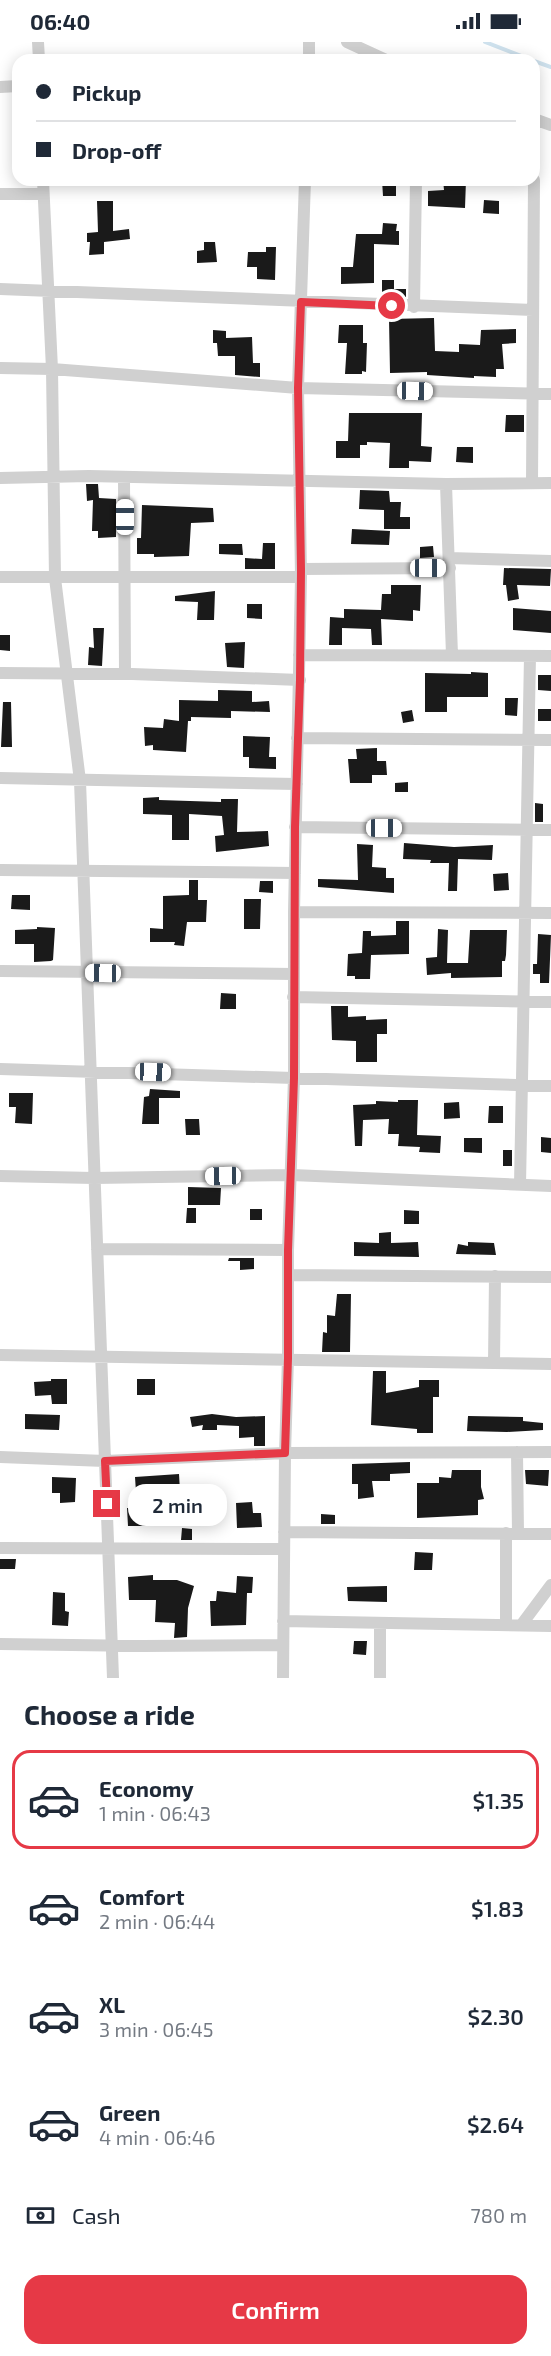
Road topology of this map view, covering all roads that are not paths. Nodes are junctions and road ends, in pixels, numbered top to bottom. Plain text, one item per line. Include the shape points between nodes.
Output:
1 (347, 42) edge
2 (373, 54) edge
3 (43, 186) edge
4 (305, 186) edge
5 (416, 186) edge
6 (534, 186) edge
7 (0, 194) edge
8 (44, 194) junction
9 (0, 289) edge
10 (47, 290) junction
11 (301, 302) junction
12 (414, 307) junction
13 (533, 310) junction
14 (0, 368) edge
15 (52, 369) junction
16 (298, 388) junction
17 (551, 393) edge
18 (532, 394) junction
19 (55, 476) junction
20 (124, 477) junction
21 (0, 478) edge
22 (298, 480) junction
23 (532, 483) junction
24 (551, 483) edge
25 (446, 484) junction
26 (551, 561) edge
27 (449, 563) junction
28 (301, 573) junction
29 (0, 578) edge
30 (55, 578) junction
31 (125, 578) junction
32 (299, 655) junction
33 (452, 655) junction
34 (530, 656) junction
35 (551, 656) edge
36 (0, 673) edge
37 (65, 674) junction
38 (125, 674) junction
39 (300, 680) junction
40 (297, 738) junction
41 (530, 740) junction
42 (551, 740) edge
43 (0, 778) edge
44 (80, 781) junction
45 (297, 784) junction
46 (295, 827) junction
47 (527, 830) junction
48 (551, 830) edge
49 (0, 870) edge
50 (82, 872) junction
51 (295, 873) junction
52 (294, 912) junction
53 (524, 912) junction
54 (551, 913) edge
55 (0, 971) edge
56 (86, 973) junction
57 (294, 974) junction
58 (293, 997) junction
59 (524, 1001) junction
60 (551, 1002) edge
61 (0, 1069) edge
62 (90, 1070) junction
63 (294, 1078) junction
64 (521, 1085) junction
65 (551, 1086) edge
66 (291, 1175) junction
67 (0, 1176) edge
68 (94, 1178) junction
69 (520, 1185) junction
70 (551, 1186) edge
71 (97, 1249) junction
72 (288, 1250) junction
73 (288, 1275) junction
74 (495, 1276) junction
75 (551, 1277) edge
76 (0, 1355) edge
77 (101, 1356) junction
78 (288, 1358) junction
79 (494, 1363) junction
80 (551, 1364) edge
81 (517, 1452) junction
82 (551, 1452) edge
83 (285, 1453) junction
84 (0, 1457) edge
85 (105, 1461) junction
86 (284, 1532) junction
87 (512, 1533) junction
88 (551, 1534) edge
89 (108, 1547) junction
90 (0, 1548) edge
91 (284, 1549) junction
92 (551, 1585) edge
93 (547, 1597) edge
94 (283, 1621) junction
95 (380, 1623) junction
96 (506, 1624) junction
97 (522, 1624) junction
98 (551, 1626) edge
99 (0, 1644) edge
100 (112, 1645) junction
101 (283, 1645) junction
102 (113, 1678) edge
103 (283, 1678) edge
104 (380, 1678) edge

1 - 2 street
3 - 8 street
4 - 11 street
5 - 12 street
6 - 13 street
7 - 8 street
8 - 10 street
9 - 10 street
10 - 11 street
10 - 15 street
11 - 12 street
11 - 16 street
12 - 13 street
13 - 18 street
14 - 15 street
15 - 16 street
15 - 19 street
16 - 18 street
16 - 22 street
17 - 18 street
18 - 23 street
19 - 20 street
19 - 21 street
19 - 30 street
20 - 22 street
20 - 31 street
22 - 25 street
22 - 28 street
23 - 24 street
23 - 25 street
25 - 27 street
26 - 27 street
27 - 28 street
27 - 33 street
28 - 31 street
28 - 32 street
29 - 30 street
30 - 31 street
30 - 37 street
31 - 38 street
32 - 33 street
32 - 39 street
33 - 34 street
34 - 35 street
34 - 41 street
36 - 37 street
37 - 38 street
37 - 44 street
38 - 39 street
39 - 40 street
40 - 41 street
40 - 45 street
41 - 42 street
41 - 47 street
43 - 44 street
44 - 45 street
44 - 50 street
45 - 46 street
46 - 47 street
46 - 51 street
47 - 48 street
47 - 53 street
49 - 50 street
50 - 51 street
50 - 56 street
51 - 52 street
52 - 53 street
52 - 57 street
53 - 54 street
53 - 59 street
55 - 56 street
56 - 57 street
56 - 62 street
57 - 58 street
58 - 59 street
58 - 63 street
59 - 60 street
59 - 64 street
61 - 62 street
62 - 63 street
62 - 68 street
63 - 64 street
63 - 66 street
64 - 65 street
64 - 69 street
66 - 68 street
66 - 69 street
66 - 72 street
67 - 68 street
68 - 71 street
69 - 70 street
71 - 72 street
71 - 77 street
72 - 73 street
73 - 74 street
73 - 78 street
74 - 75 street
74 - 79 street
76 - 77 street
77 - 78 street
77 - 85 street
78 - 79 street
78 - 83 street
79 - 80 street
81 - 82 street
81 - 83 street
81 - 87 street
83 - 85 street
83 - 86 street
84 - 85 street
85 - 89 street
86 - 87 street
86 - 91 street
87 - 88 street
87 - 96 street
89 - 90 street
89 - 91 street
89 - 100 street
91 - 94 street
92 - 93 street
93 - 97 street
94 - 95 street
94 - 101 street
95 - 96 street
95 - 104 street
96 - 97 street
97 - 98 street
99 - 100 street
100 - 101 street
100 - 102 street
101 - 103 street

